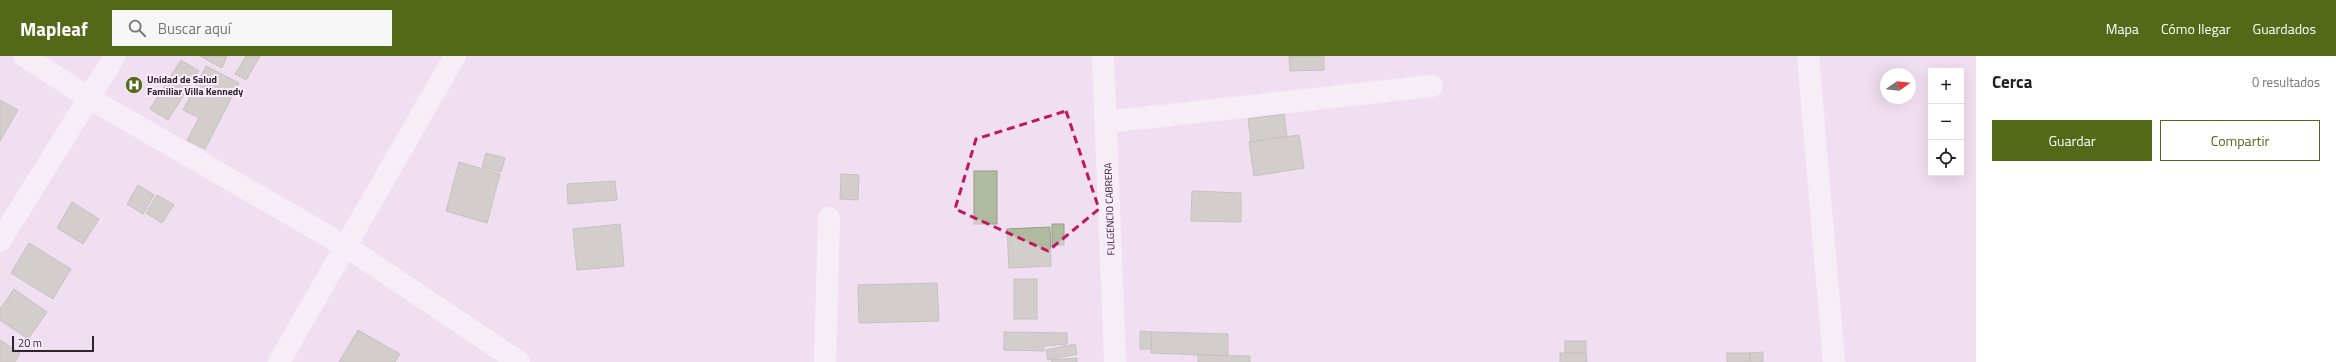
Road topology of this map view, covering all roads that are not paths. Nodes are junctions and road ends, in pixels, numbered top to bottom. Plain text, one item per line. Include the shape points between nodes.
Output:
1 (24, 56) edge
2 (115, 56) edge
3 (455, 56) edge
4 (1103, 56) edge
5 (1808, 56) edge
6 (1432, 86) dead end
7 (89, 98) junction
8 (1106, 122) junction
9 (829, 218) dead end
10 (0, 241) edge
11 (347, 247) junction
12 (279, 362) edge
13 (519, 362) edge
14 (825, 362) edge
15 (1115, 362) edge
16 (1834, 362) edge

1 - 7 street
2 - 7 street
3 - 11 street
4 - 8 street, FULGENCIO CABRERA
5 - 16 street
6 - 8 street
7 - 10 street
7 - 11 street
8 - 15 street, FULGENCIO CABRERA
9 - 14 street
11 - 12 street
11 - 13 street

